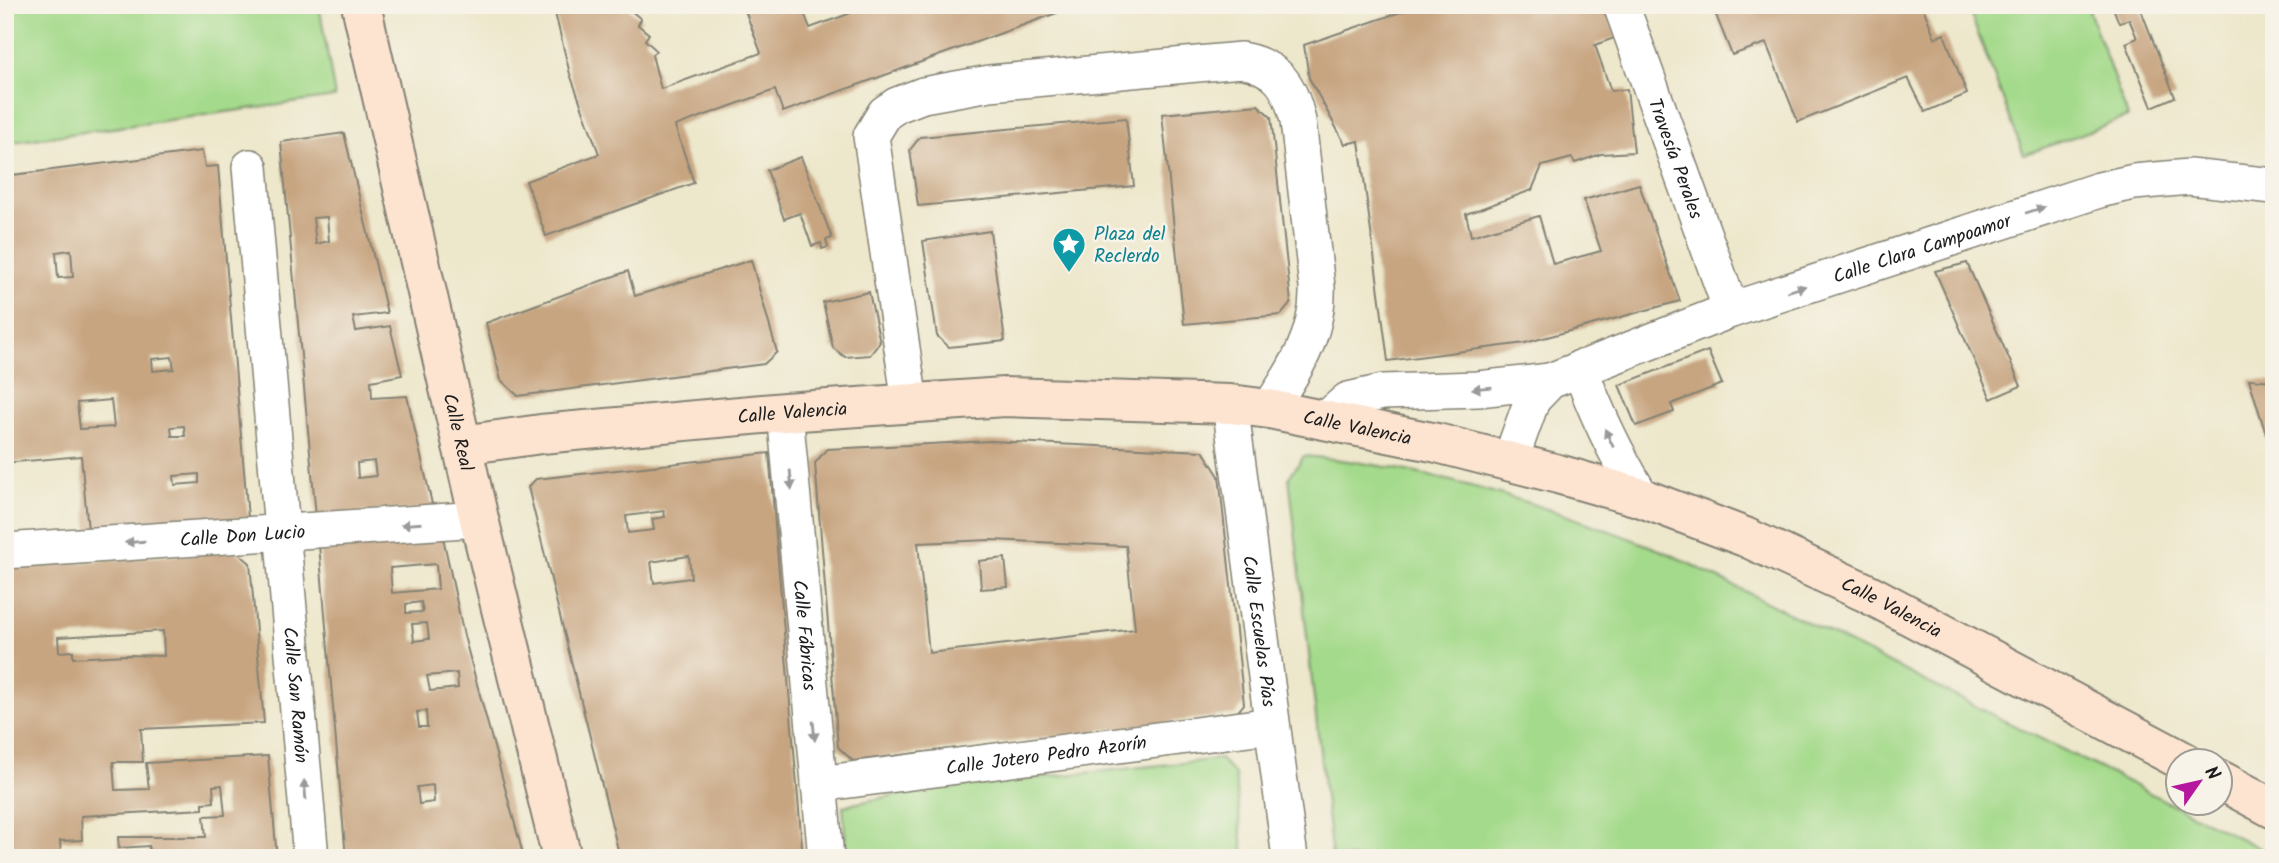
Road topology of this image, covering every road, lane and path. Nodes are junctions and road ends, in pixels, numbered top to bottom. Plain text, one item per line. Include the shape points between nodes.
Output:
1 (361, 5) edge
2 (1620, 5) edge
3 (250, 167) dead end
4 (2274, 186) edge
5 (1731, 310) junction
6 (1565, 375) junction
7 (910, 403) junction
8 (1230, 404) junction
9 (1269, 410) junction
10 (785, 412) junction
11 (1325, 421) junction
12 (462, 445) junction
13 (1510, 461) junction
14 (1642, 498) junction
15 (479, 519) junction
16 (282, 532) junction
17 (5, 551) edge
18 (1272, 725) junction
19 (2164, 750) edge
20 (819, 783) junction
21 (2234, 787) edge
22 (2271, 806) edge
23 (311, 858) edge
24 (562, 858) edge
25 (826, 858) edge
26 (1290, 858) edge

1 - 12 main road, Calle Real
2 - 5 street, Travesía Perales
3 - 16 street, Calle San Ramón
5 -> 4 street, Calle Clara Campoamor via 2134,182 2189,177
5 - 6 street, Calle Clara Campoamor
6 -> 11 street, Calle Clara Campoamor via 1478,389 1383,392 1348,400
6 - 13 street via 1532,400
14 -> 6 street via 1591,402
7 - 8 main road, Calle Valencia via 1004,397
7 - 9 street via 871,136 885,113 923,95 990,83 1241,60 1261,64 1275,74 1294,104 1317,287 1318,306 1305,349
7 - 10 main road, Calle Valencia
8 - 9 main road, Calle Valencia
8 - 18 street, Calle Escuelas Pías
9 - 11 main road, Calle Valencia
10 - 12 main road, Calle Valencia
10 -> 20 street, Calle Fábricas
11 - 13 main road, Calle Valencia
12 - 15 main road, Calle Real
13 - 14 main road, Calle Valencia
14 - 19 main road, Calle Valencia via 1745,537 1867,593
15 -> 16 street, Calle Don Lucio
15 - 24 main road, Calle Real
16 -> 17 street, Calle Don Lucio
23 -> 16 street, Calle San Ramón
18 - 20 street, Calle Jotero Pedro Azorín
18 - 26 street, Calle Escuelas Pías
20 - 25 street, Calle Fábricas
21 - 22 main road

